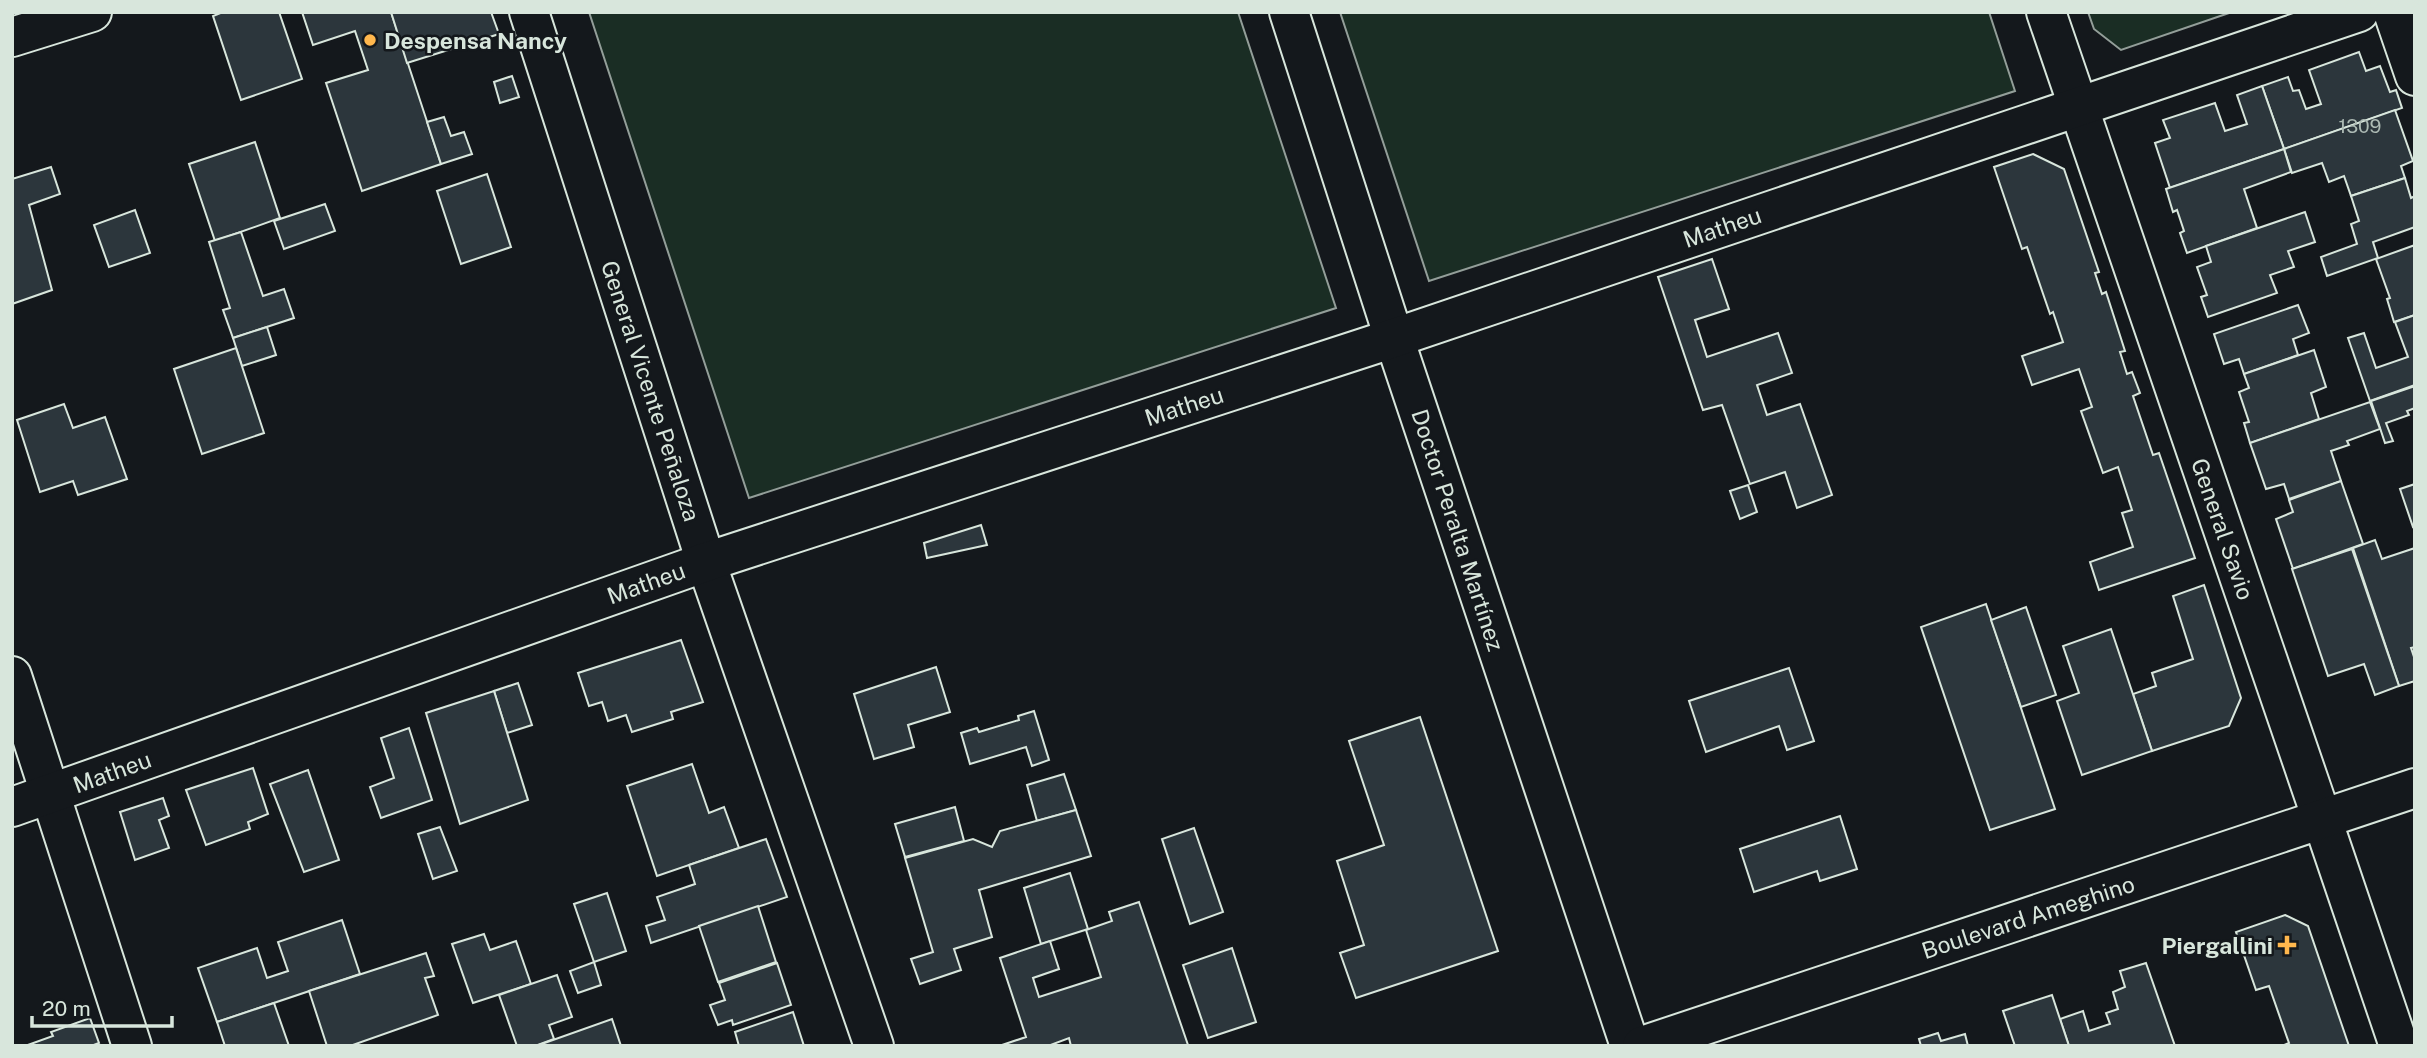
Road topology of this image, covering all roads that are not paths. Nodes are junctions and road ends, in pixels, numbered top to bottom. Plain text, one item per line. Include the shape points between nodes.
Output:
1 (92, 12) edge
2 (529, 12) edge
3 (1289, 12) edge
4 (2046, 12) edge
5 (2359, 12) edge
6 (2393, 12) edge
7 (12, 37) edge
8 (2415, 76) edge
9 (2078, 107) junction
10 (1394, 338) junction
11 (706, 562) junction
12 (12, 676) edge
13 (2415, 788) edge
14 (50, 794) junction
15 (12, 807) edge
16 (2322, 819) junction
17 (132, 1046) edge
18 (874, 1046) edge
19 (1630, 1046) edge
20 (1642, 1046) edge
21 (2399, 1046) edge

1 - 7 street
2 - 11 street, General Vicente Peñaloza
3 - 10 street, Doctor Peralta Martínez
4 - 9 street, General Savio
5 - 9 street, Matheu
6 - 8 street
9 - 10 street, Matheu
9 - 16 street, General Savio
10 - 11 street, Matheu
10 - 19 street, Doctor Peralta Martínez
11 - 14 street, Matheu
11 - 18 street, General Vicente Peñaloza
12 - 14 street
13 - 16 street, Boulevard Ameghino
14 - 15 street, Matheu
14 - 17 street
16 - 20 street, Boulevard Ameghino
16 - 21 street, General Savio

